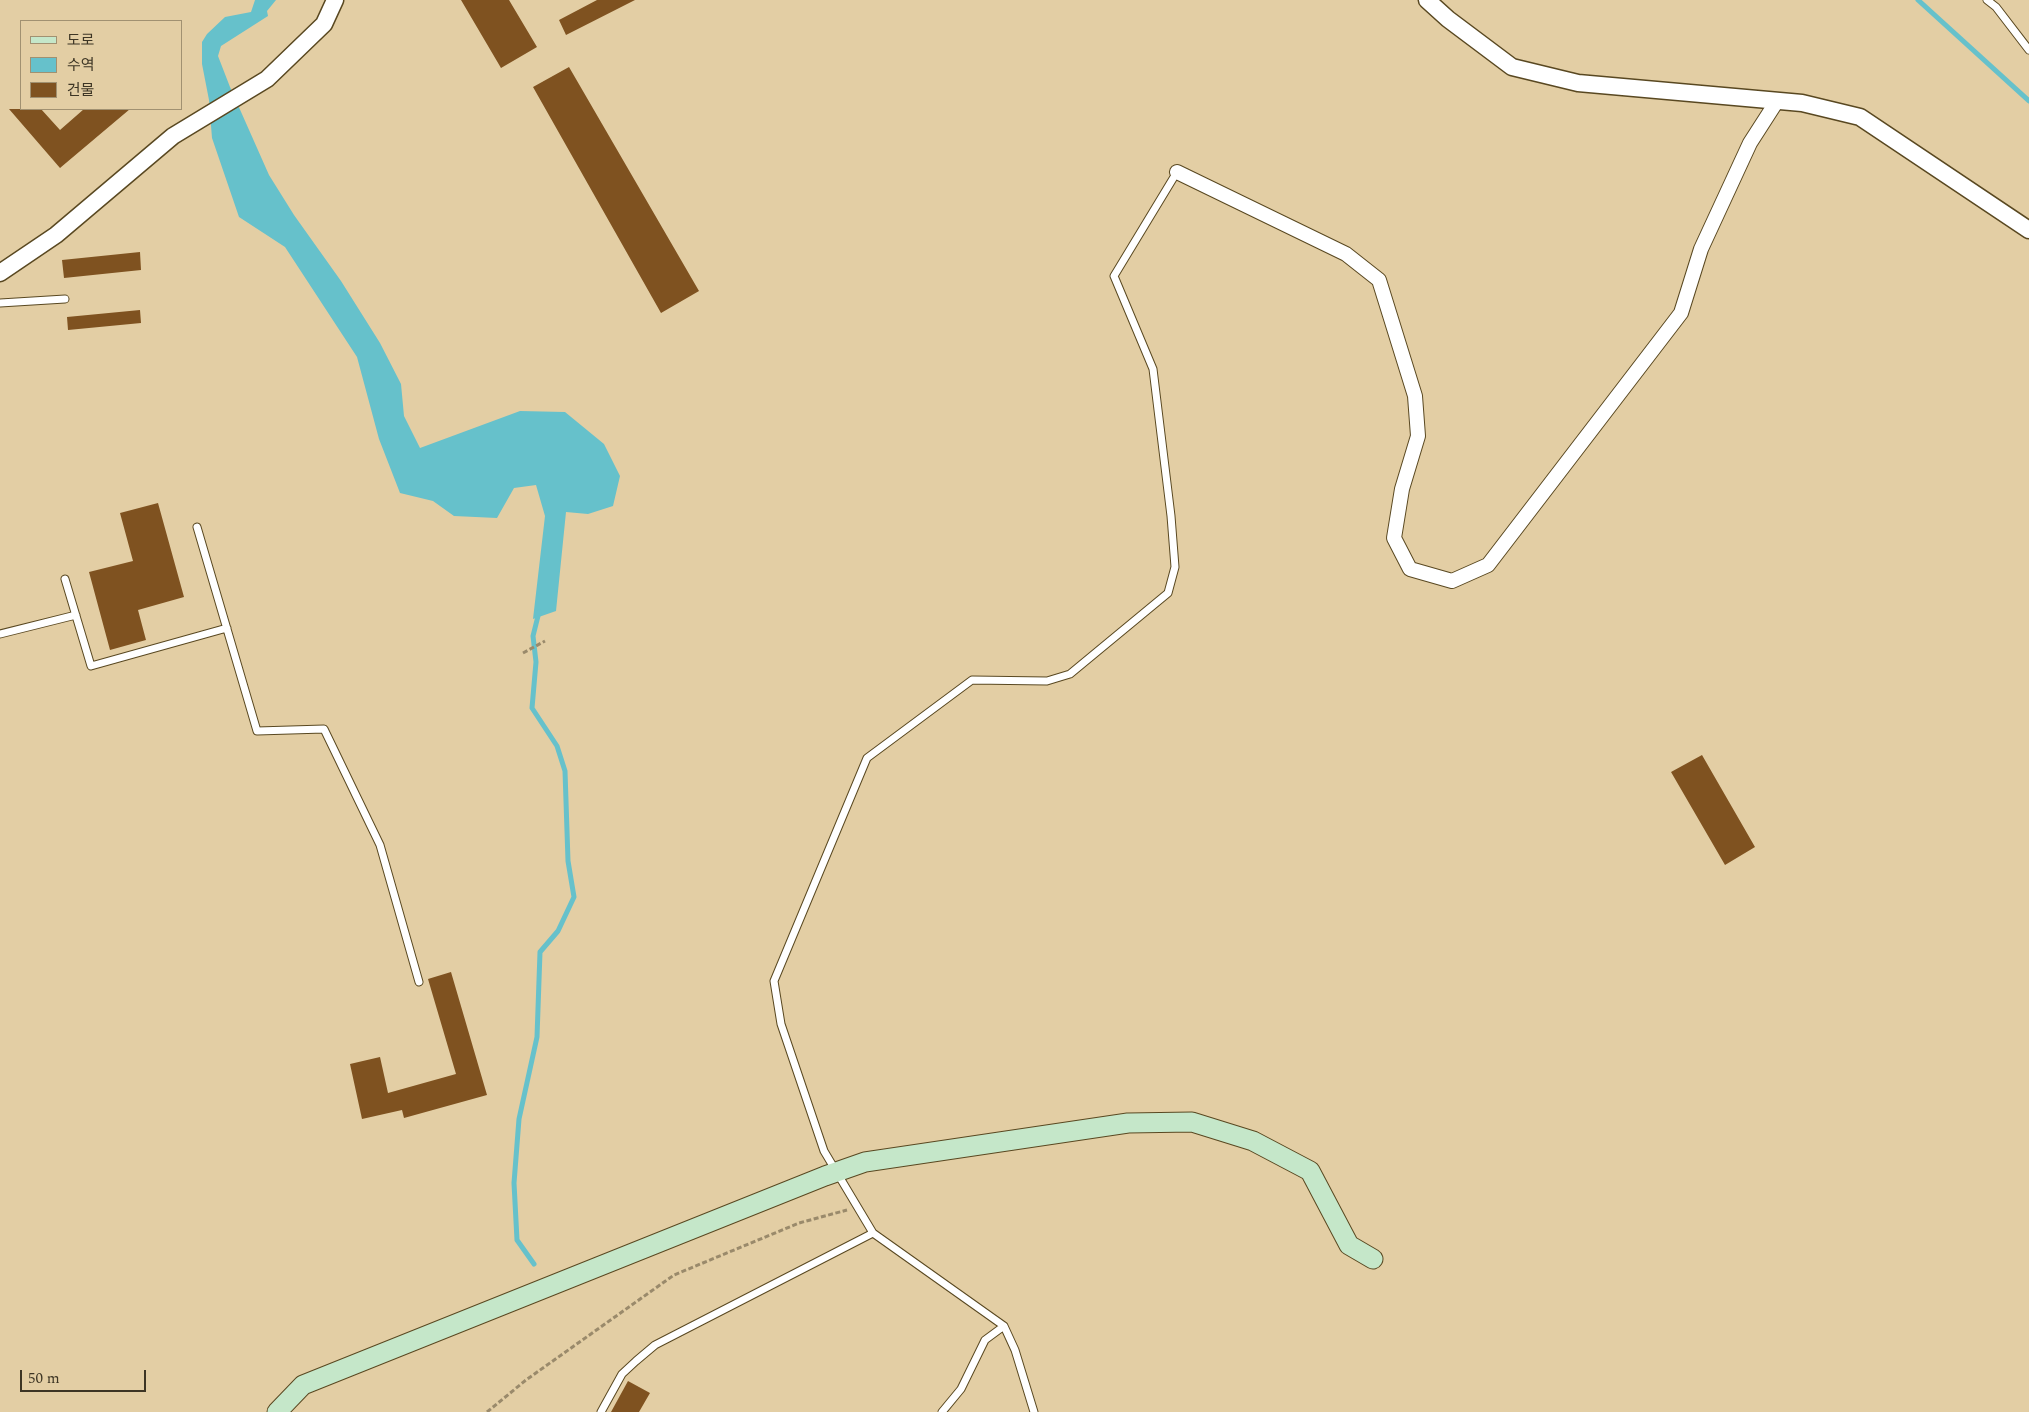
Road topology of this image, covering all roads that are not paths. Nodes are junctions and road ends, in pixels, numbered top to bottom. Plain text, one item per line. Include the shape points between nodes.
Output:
1 (335, 0) edge
2 (1427, 0) edge
3 (1987, 0) edge
4 (2029, 50) edge
5 (1777, 101) junction
6 (1176, 172) joint
7 (2029, 230) edge
8 (0, 273) edge
9 (65, 299) dead end
10 (0, 303) edge
11 (197, 526) dead end
12 (64, 580) dead end
13 (76, 615) junction
14 (228, 628) junction
15 (0, 634) edge
16 (420, 982) dead end
17 (837, 1172) junction
18 (873, 1233) junction
19 (1373, 1259) dead end
20 (1004, 1326) junction
21 (277, 1412) edge
22 (601, 1412) edge
23 (942, 1412) edge
24 (1034, 1412) edge

1 - 8 street via 324,24 267,79 173,136 56,235
2 - 5 street via 1512,67 1578,83
3 - 4 lane
5 - 6 street via 1750,144 1700,249 1681,313 1488,565 1452,581 1410,569 1394,538 1402,489 1418,436 1415,396 1379,280 1346,254
5 - 7 street via 1802,103 1860,117
6 - 17 lane via 1114,276 1153,369 1175,568 1168,593 1070,674 1047,681 972,680 867,758 774,980 781,1024 824,1151
9 - 10 lane
11 - 14 lane
12 - 13 lane
13 - 14 lane via 91,666
13 - 15 lane
14 - 16 lane via 257,731 324,729 380,845
17 - 18 lane
17 - 19 main road via 864,1162 1128,1123 1192,1122 1253,1141 1310,1171 1349,1245
17 - 21 main road via 303,1385
18 - 20 lane
18 - 22 lane via 655,1345 622,1374
20 - 23 lane via 985,1340 961,1389
20 - 24 lane

